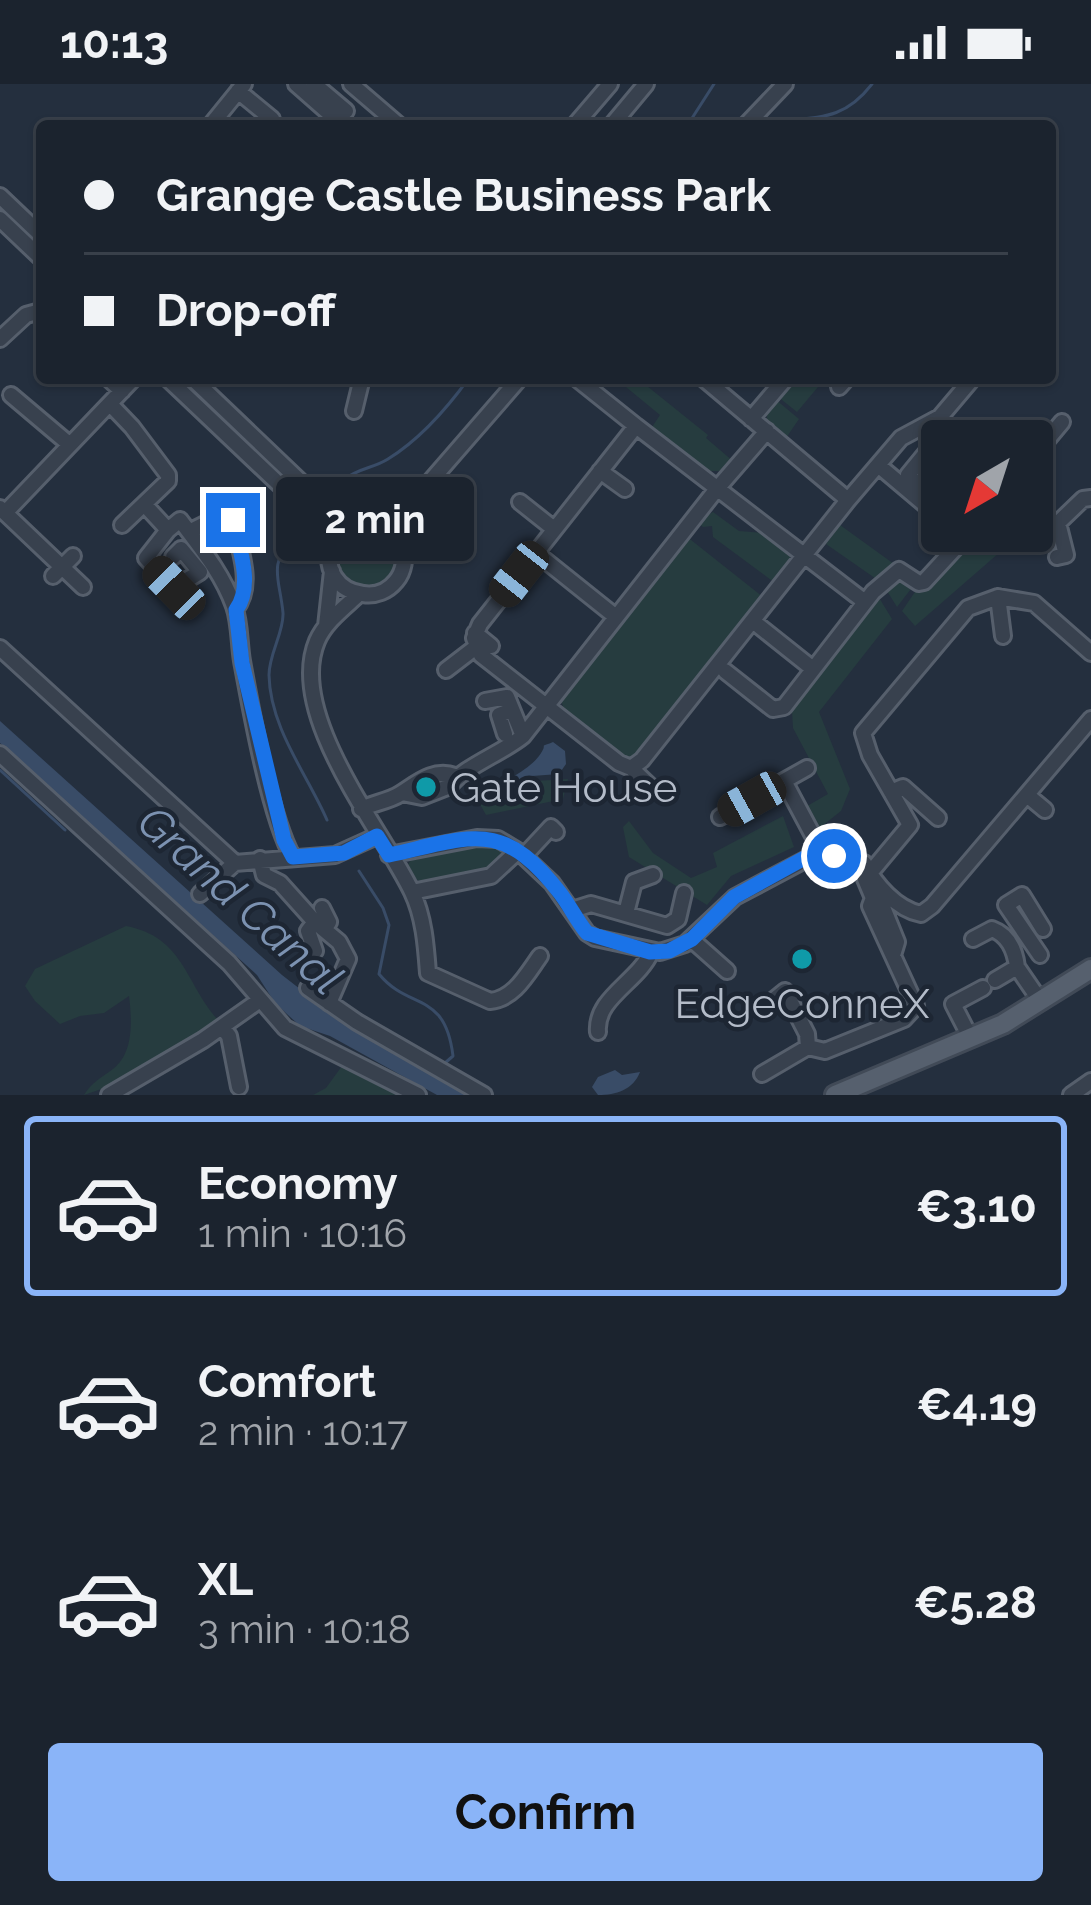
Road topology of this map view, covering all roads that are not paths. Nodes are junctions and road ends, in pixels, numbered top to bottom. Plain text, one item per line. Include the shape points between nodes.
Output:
1 (351, 84) edge
2 (610, 84) edge
3 (646, 84) edge
4 (785, 84) edge
5 (308, 86) edge
6 (241, 87) edge
7 (342, 116) dead end
8 (272, 119) dead end
9 (216, 120) edge
10 (380, 120) edge
11 (579, 120) edge
12 (616, 120) edge
13 (751, 120) edge
14 (0, 196) edge
15 (0, 219) edge
16 (36, 230) edge
17 (36, 253) edge
18 (36, 312) edge
19 (0, 339) edge
20 (114, 384) edge
21 (129, 384) edge
22 (173, 384) edge
23 (198, 384) edge
24 (361, 384) edge
25 (515, 384) edge
26 (584, 384) edge
27 (710, 384) edge
28 (781, 384) edge
29 (968, 384) edge
30 (122, 392) junction
31 (11, 395) dead end
32 (110, 404) junction
33 (354, 411) dead end
34 (752, 419) junction
35 (1062, 422) dead end
36 (636, 426) junction
37 (767, 431) junction
38 (1053, 433) edge
39 (69, 444) junction
40 (921, 459) edge
41 (878, 465) junction
42 (600, 471) junction
43 (625, 490) dead end
44 (716, 490) junction
45 (422, 492) junction
46 (921, 497) edge
47 (921, 498) edge
48 (1091, 498) edge
49 (848, 500) junction
50 (520, 502) dead end
51 (144, 504) junction
52 (3, 515) edge
53 (354, 520) junction
54 (377, 520) junction
55 (122, 525) dead end
56 (554, 529) junction
57 (168, 530) junction
58 (189, 532) junction
59 (331, 544) junction
60 (404, 545) junction
61 (949, 552) edge
62 (536, 553) junction
63 (803, 554) junction
64 (173, 557) dead end
65 (1057, 557) dead end
66 (332, 571) junction
67 (559, 571) junction
68 (547, 585) dead end
69 (83, 587) dead end
70 (359, 594) junction
71 (998, 597) junction
72 (865, 602) junction
73 (236, 610) junction
74 (616, 617) junction
75 (326, 626) junction
76 (759, 626) dead end
77 (1003, 636) dead end
78 (481, 642) junction
79 (0, 648) edge
80 (1091, 652) edge
81 (813, 669) junction
82 (446, 670) dead end
83 (725, 671) dead end
84 (485, 701) dead end
85 (547, 706) junction
86 (512, 710) junction
87 (1091, 719) edge
88 (505, 734) dead end
89 (523, 736) junction
90 (0, 754) edge
91 (632, 768) junction
92 (807, 768) dead end
93 (784, 781) junction
94 (653, 789) dead end
95 (891, 792) junction
96 (1027, 795) junction
97 (361, 809) junction
98 (1045, 810) dead end
99 (720, 817) dead end
100 (910, 825) junction
101 (556, 832) dead end
102 (377, 836) junction
103 (521, 854) junction
104 (826, 854) junction
105 (389, 855) junction
106 (293, 857) junction
107 (260, 859) junction
108 (235, 862) junction
109 (869, 874) junction
110 (653, 875) dead end
111 (412, 892) junction
112 (684, 893) dead end
113 (200, 894) dead end
114 (572, 910) junction
115 (626, 913) junction
116 (320, 920) junction
117 (1043, 929) dead end
118 (692, 939) junction
119 (973, 939) dead end
120 (315, 951) dead end
121 (650, 952) junction
122 (1040, 955) dead end
123 (540, 956) dead end
124 (1017, 967) junction
125 (1091, 969) edge
126 (727, 971) dead end
127 (777, 972) dead end
128 (308, 988) dead end
129 (785, 991) junction
130 (255, 993) junction
131 (1041, 1002) junction
132 (329, 1003) junction
133 (764, 1008) dead end
134 (222, 1027) junction
135 (598, 1032) dead end
136 (971, 1039) junction
137 (808, 1047) junction
138 (762, 1074) dead end
139 (1091, 1081) edge
140 (239, 1087) dead end
141 (109, 1095) edge
142 (418, 1095) edge
143 (484, 1095) edge
144 (835, 1095) edge
145 (1071, 1095) edge

1 - 10 street
2 - 11 street
3 - 12 street
4 - 13 street
5 - 7 street
6 - 8 street
6 - 9 street
14 - 16 street
15 - 17 street
18 - 19 street
20 - 30 street
21 - 30 street
22 - 59 street via 301,505
23 - 53 street via 325,505
24 - 33 street
25 - 45 street
26 - 36 street
27 - 34 street
28 - 34 street
29 - 41 street
30 - 32 street
31 - 39 street
32 - 39 street
32 - 51 street via 168,475
34 - 37 street
35 - 38 street
36 - 42 street
36 - 44 street
37 - 44 street
37 - 49 street
39 - 52 street
40 - 46 street via 908,475
41 - 47 street
41 - 49 street
42 - 43 street
42 - 56 street
44 - 63 street
44 - 74 street
45 - 54 street
45 - 60 street
48 - 65 street via 1058,523 1066,555
49 - 63 street
50 - 56 street
51 - 55 street
51 - 57 street
52 - 69 street
53 - 54 street
53 - 59 street
54 - 60 street
56 - 62 street
57 - 58 street via 180,520
57 - 64 street via 146,558 174,588 200,572 181,549
58 - 73 street
58 - 73 street via 233,520 245,578
59 - 66 street
60 - 70 street via 404,568 392,586
61 - 72 street via 924,582 899,570
62 - 67 street
62 - 78 street
63 - 72 street
63 - 91 street
66 - 70 street
66 - 75 street
67 - 68 street
67 - 74 street
70 - 75 street
71 - 77 street
71 - 80 street via 1034,603
71 - 95 street via 968,608 863,733
72 - 81 street
73 - 106 street via 242,663
74 - 85 street
75 - 97 street via 311,683
76 - 81 street
78 - 82 street
78 - 85 street via 481,655
79 - 108 street
81 - 83 street via 773,710
84 - 86 street via 504,696
85 - 89 street
85 - 91 street
86 - 88 street via 499,715
86 - 89 street
87 - 96 street
89 - 97 street via 484,763 421,779
90 - 130 street
91 - 94 street
92 - 93 street
93 - 99 street
93 - 104 street
95 - 100 street
95 - 100 street via 903,787 933,824
96 - 98 street
96 - 109 street via 926,912 908,911
97 - 102 street
100 - 109 street
101 - 103 street via 551,827
102 - 105 street
102 - 106 street via 344,853
103 - 105 street via 485,837
103 - 111 street via 491,876
103 - 114 street
104 - 109 street via 863,862
104 - 118 street via 734,897
105 - 111 street
106 - 107 street
107 - 108 street
107 - 116 street via 264,875
108 - 113 street
109 - 137 street via 870,906 915,999 913,1012 825,1051
110 - 115 street via 634,882
111 - 123 street via 428,973 500,1000
112 - 115 street via 678,920 667,926
114 - 115 street via 591,904
114 - 121 street via 595,938
116 - 120 street via 308,931
116 - 132 street via 348,958
117 - 122 street via 1022,895 1006,905
118 - 121 street
118 - 126 street
119 - 124 street via 1002,933
121 - 135 street via 600,1010
124 - 131 street
124 - 136 street via 953,1004
125 - 131 main road
127 - 129 street
128 - 132 street
129 - 133 street
129 - 137 street
130 - 134 street
130 - 142 street via 294,1034
131 - 136 main road
132 - 143 street
134 - 140 street
134 - 141 street
136 - 144 main road
137 - 138 street
139 - 145 street

